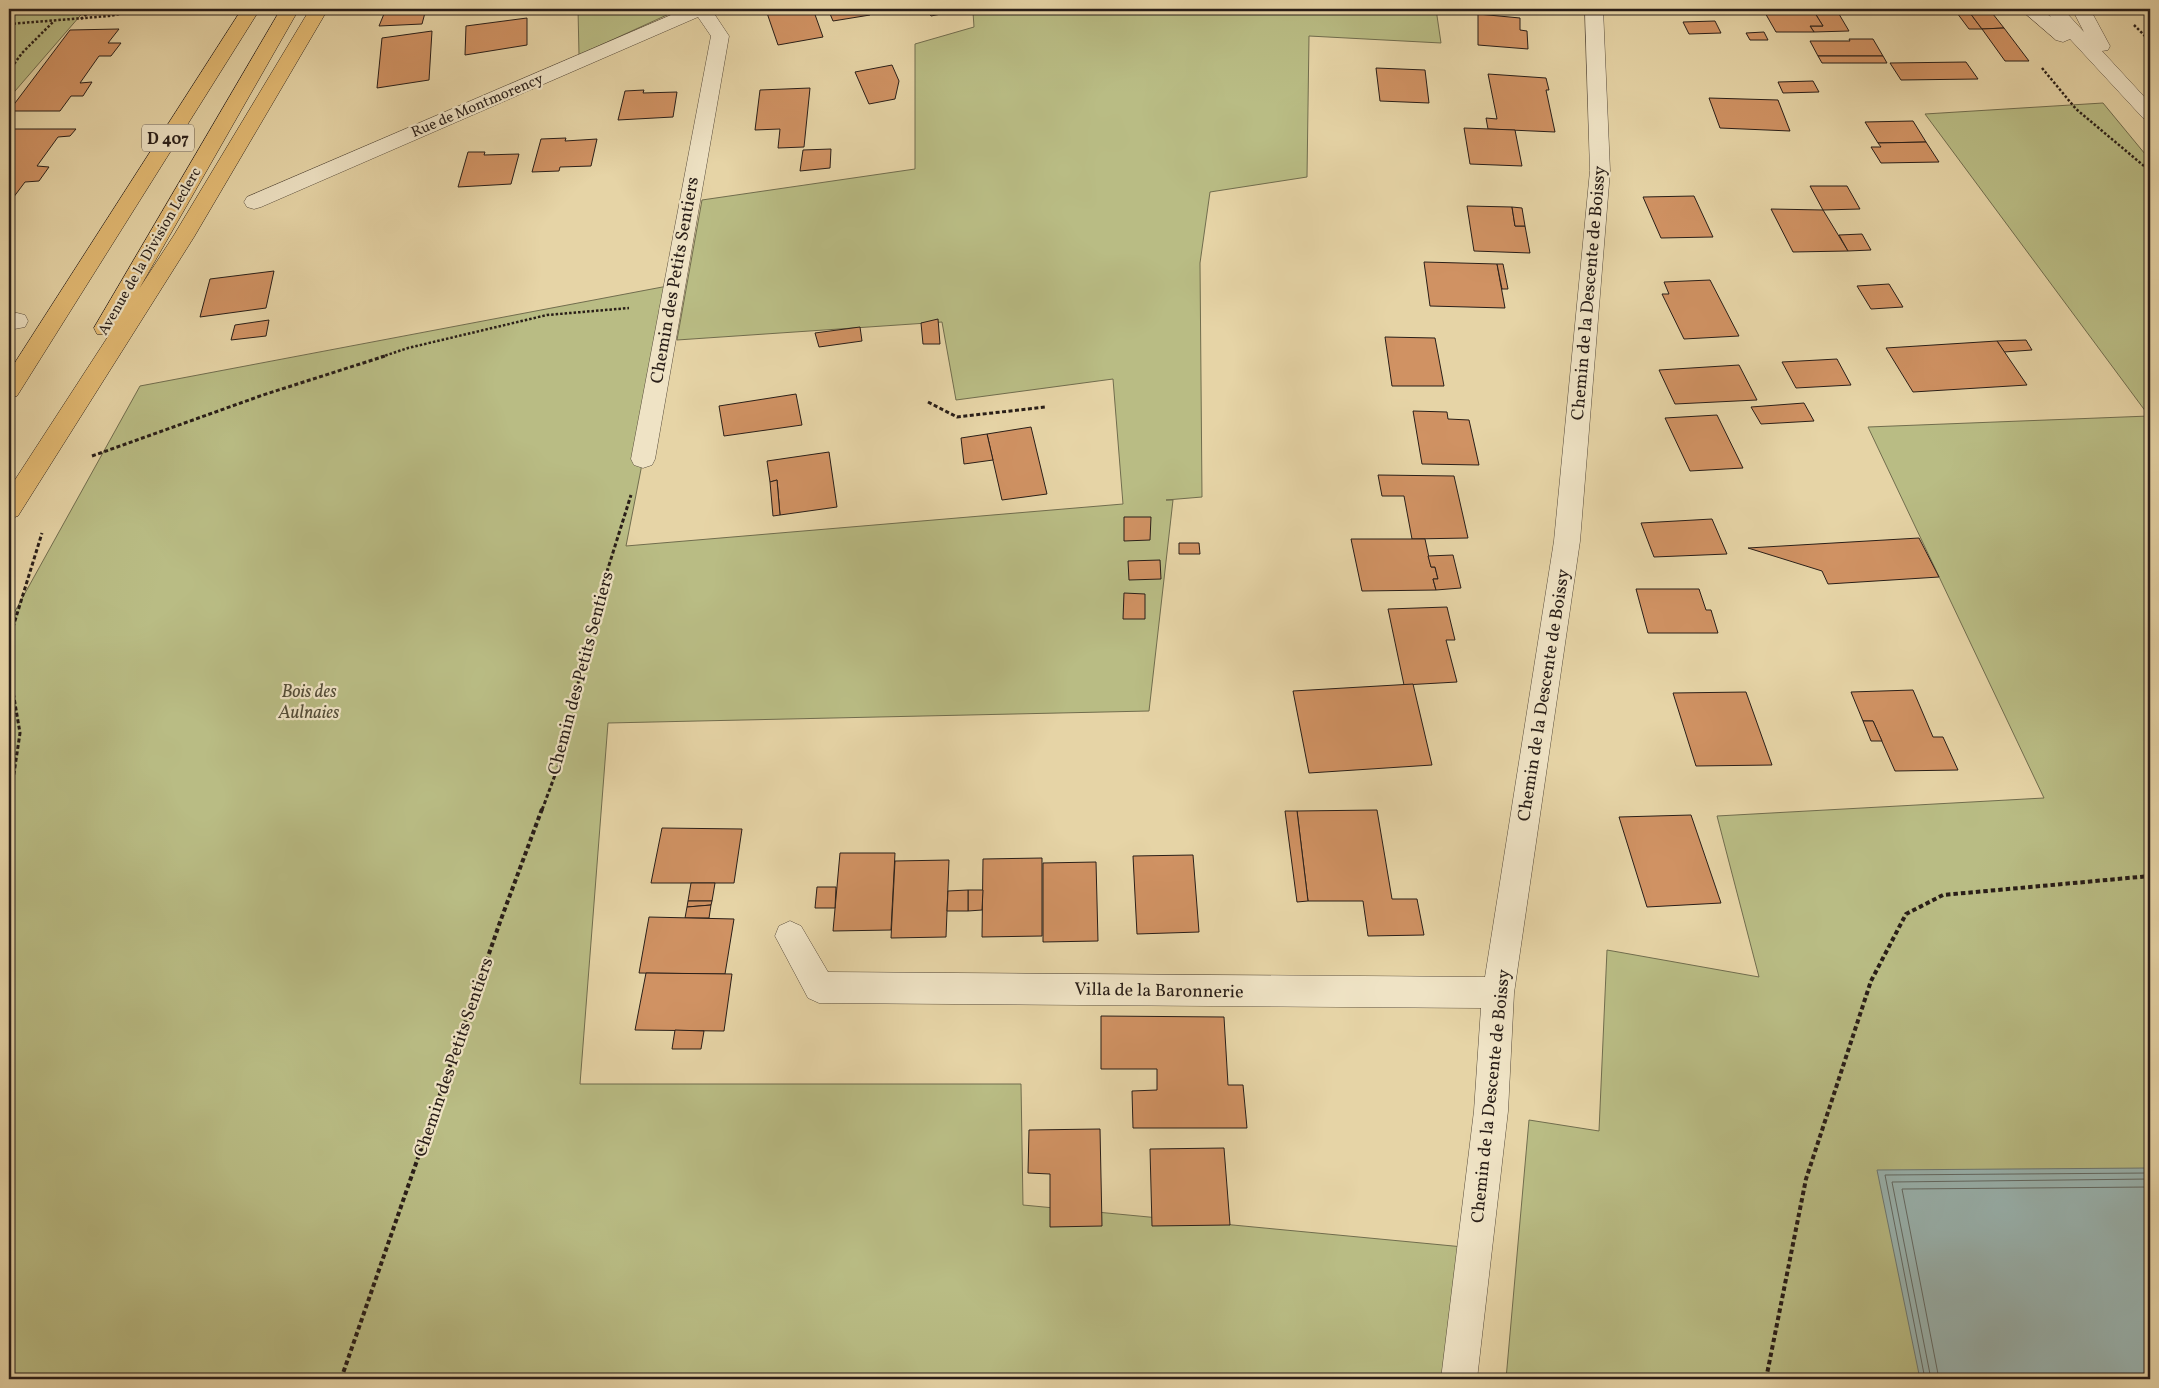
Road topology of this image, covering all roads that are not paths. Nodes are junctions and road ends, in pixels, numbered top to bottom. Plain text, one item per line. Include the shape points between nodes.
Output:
1 (251, 9) edge
2 (290, 9) edge
3 (320, 9) edge
4 (701, 9) edge
5 (1594, 9) edge
6 (2029, 9) edge
7 (2053, 9) edge
8 (2081, 9) edge
9 (2120, 82) junction
10 (2150, 114) edge
11 (254, 202) dead end
12 (9, 390) edge
13 (643, 459) road end
14 (9, 493) edge
15 (9, 510) edge
16 (790, 936) dead end
17 (1498, 993) junction
18 (1459, 1379) edge

1 - 12 main road, D 407
2 - 14 main road, Avenue de la Division Leclerc / D 407
3 - 15 main road via 183,237
4 - 11 street, Rue de Montmorency
4 - 13 street, Chemin des Petits Sentiers via 720,36
5 - 17 street, Chemin de la Descente de Boissy via 1600,171 1567,541
6 - 9 street
7 - 9 street
8 - 9 street
9 - 10 street
16 - 17 street, Villa de la Baronnerie via 819,987
17 - 18 street, Chemin de la Descente de Boissy via 1491,1111

